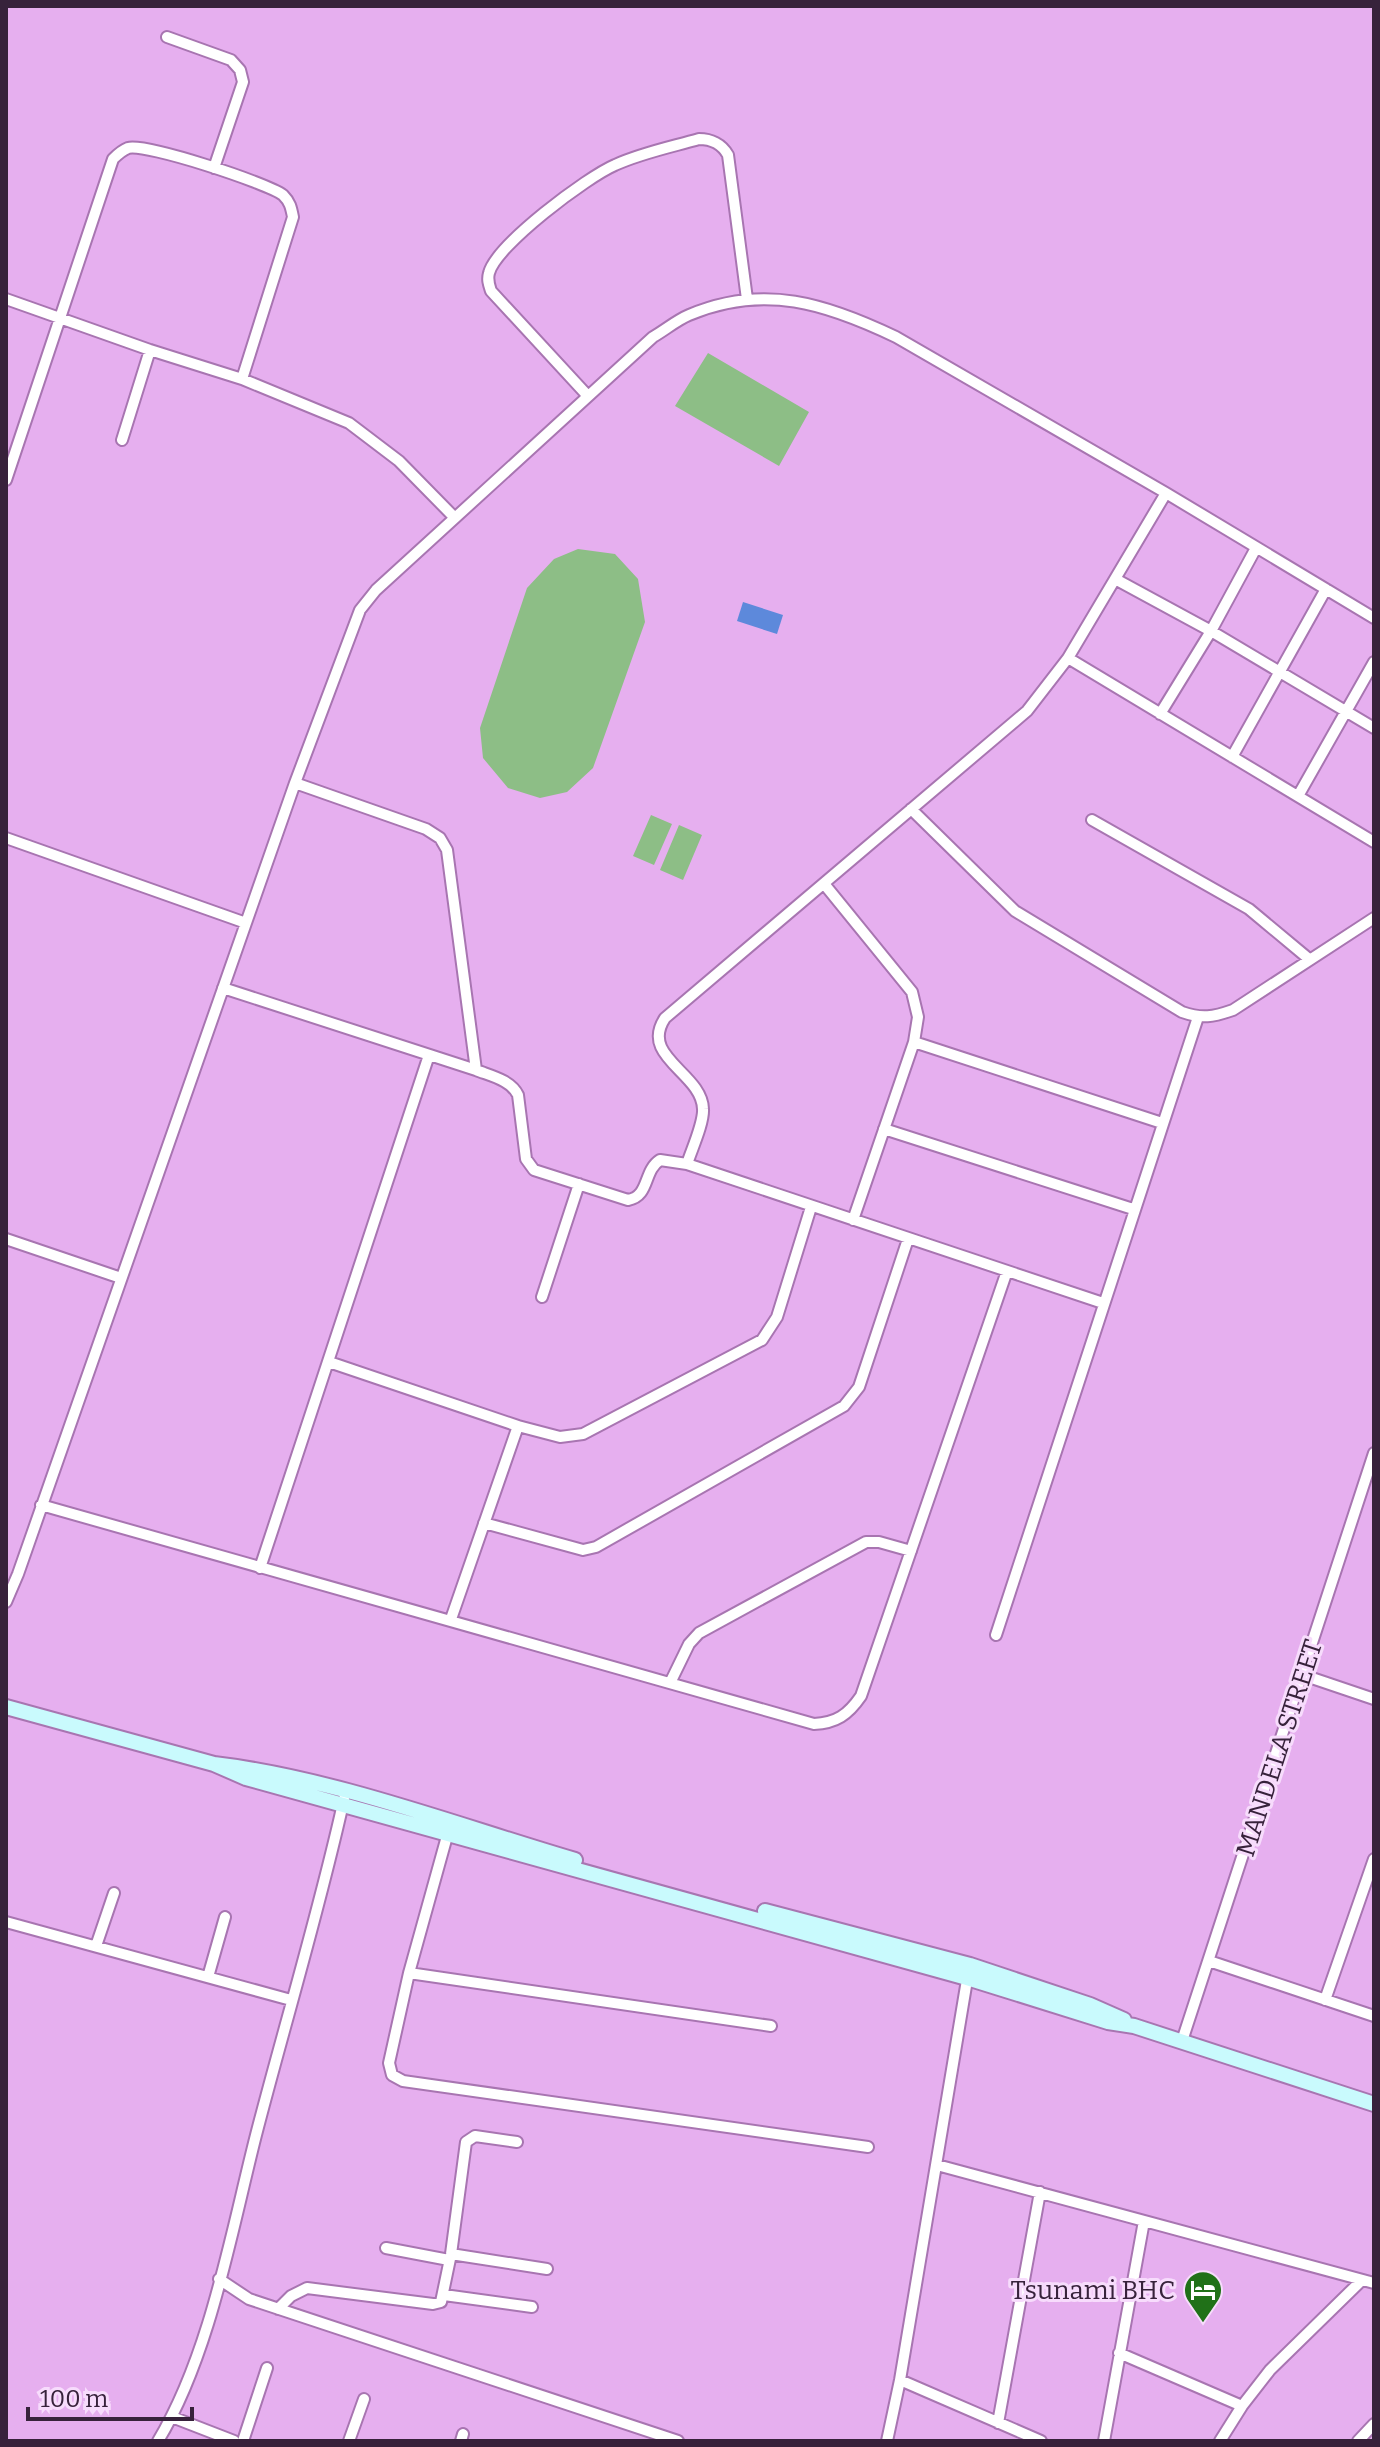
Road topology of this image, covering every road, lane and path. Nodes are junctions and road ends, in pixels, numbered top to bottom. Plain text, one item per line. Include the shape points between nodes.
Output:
1 (167, 37) dead end
2 (214, 168) junction
3 (6, 299) edge
4 (747, 299) junction
5 (61, 318) junction
6 (150, 350) junction
7 (242, 379) junction
8 (587, 395) junction
9 (122, 440) dead end
10 (6, 480) edge
11 (1166, 493) junction
12 (454, 517) junction
13 (1256, 548) junction
14 (1117, 580) junction
15 (1326, 589) junction
16 (1374, 618) edge
17 (1211, 631) junction
18 (1068, 658) junction
19 (1374, 662) edge
20 (1281, 671) junction
21 (1346, 710) junction
22 (1160, 714) junction
23 (1374, 728) edge
24 (1232, 757) junction
25 (295, 783) junction
26 (1298, 796) junction
27 (911, 809) junction
28 (1092, 820) dead end
29 (6, 838) edge
30 (1374, 842) edge
31 (825, 885) junction
32 (1374, 918) edge
33 (246, 923) junction
34 (1309, 959) junction
35 (223, 988) junction
36 (1198, 1017) junction
37 (914, 1042) junction
38 (429, 1055) junction
39 (476, 1070) junction
40 (1162, 1123) junction
41 (884, 1129) junction
42 (687, 1164) junction
43 (579, 1184) junction
44 (811, 1207) junction
45 (1133, 1209) junction
46 (853, 1220) junction
47 (6, 1239) edge
48 (908, 1239) junction
49 (1007, 1271) junction
50 (121, 1278) junction
51 (542, 1297) dead end
52 (1103, 1303) junction
53 (329, 1362) junction
54 (518, 1426) junction
55 (1374, 1453) edge
56 (41, 1505) junction
57 (484, 1523) junction
58 (911, 1551) junction
59 (260, 1568) junction
60 (6, 1602) edge
61 (451, 1619) junction
62 (996, 1635) dead end
63 (1303, 1675) junction
64 (670, 1683) junction
65 (1374, 1699) edge
66 (6, 1707) edge
67 (345, 1798) junction
68 (449, 1829) junction
69 (1374, 1859) edge
70 (114, 1893) dead end
71 (1362, 1894) junction
72 (1374, 1898) edge
73 (225, 1917) dead end
74 (6, 1922) edge
75 (96, 1946) junction
76 (1209, 1961) junction
77 (969, 1972) junction
78 (409, 1973) junction
79 (208, 1977) junction
80 (291, 2000) junction
81 (1325, 2000) junction
82 (1374, 2016) edge
83 (771, 2026) dead end
84 (1182, 2041) junction
85 (1374, 2104) edge
86 (517, 2142) dead end
87 (868, 2147) dead end
88 (937, 2165) junction
89 (1040, 2192) junction
90 (1144, 2221) junction
91 (386, 2248) dead end
92 (450, 2257) junction
93 (547, 2269) dead end
94 (219, 2279) junction
95 (1362, 2280) junction
96 (1374, 2283) edge
97 (444, 2295) junction
98 (532, 2307) dead end
99 (278, 2309) junction
100 (1119, 2353) junction
101 (267, 2368) dead end
102 (900, 2380) junction
103 (364, 2399) dead end
104 (1242, 2406) junction
105 (172, 2417) junction
106 (998, 2423) junction
107 (1374, 2424) edge
108 (158, 2441) edge
109 (234, 2441) edge
110 (243, 2441) edge
111 (349, 2441) edge
112 (678, 2441) edge
113 (887, 2441) edge
114 (1041, 2441) edge
115 (1104, 2441) edge
116 (1220, 2441) edge
117 (1358, 2441) edge

1 - 2 street via 231,60 240,70 243,82
2 - 5 street via 144,148 128,148 113,159
2 - 7 street via 280,193 291,204 293,217
3 - 5 street
4 - 8 street via 688,315 653,337
4 - 8 street via 724,149 699,139 612,166 557,202 498,256 488,281 491,291
4 - 11 street via 814,303 866,323
5 - 6 street
5 - 10 street
6 - 7 street
6 - 9 street
7 - 12 street via 349,423 399,461
8 - 12 street
11 - 13 street
11 - 14 street
12 - 25 street via 360,610
13 - 15 street
13 - 17 street
14 - 17 street
14 - 18 street
15 - 16 street
15 - 20 street
17 - 20 street
17 - 22 street
18 - 22 street
18 - 27 street via 1027,711
19 - 21 street
20 - 21 street
20 - 24 street
21 - 23 street
21 - 26 street
22 - 24 street
24 - 26 street
25 - 33 street
25 - 39 street via 440,838 447,850
26 - 30 street
27 - 31 street
27 - 36 street via 1015,911
28 - 34 street via 1249,909
29 - 33 street
31 - 37 street via 912,992 918,1017
31 - 42 street via 657,1030 665,1054 699,1094 704,1111
32 - 34 street
33 - 35 street
34 - 36 street via 1233,1010
35 - 38 street
35 - 50 street
36 - 40 street
37 - 40 street
37 - 41 street
38 - 39 street
38 - 53 street
39 - 43 street via 514,1087 528,1165
40 - 45 street
41 - 45 street
41 - 46 street
42 - 43 street via 660,1160 642,1193 628,1200
42 - 44 street
43 - 51 street
44 - 46 street
44 - 54 street via 777,1317 762,1340 583,1434 560,1437
45 - 52 street
46 - 48 street
47 - 50 street
48 - 49 street
48 - 57 street via 859,1387 844,1406 596,1547 583,1550
49 - 52 street
49 - 58 street
50 - 56 street
52 - 62 street
53 - 54 street
53 - 59 street
54 - 57 street
55 - 63 street, MANDELA STREET
56 - 59 street
56 - 60 street
57 - 61 street
58 - 64 street via 866,1542 699,1633
58 - 64 street via 861,1696 842,1717 814,1724
59 - 61 street
61 - 64 street
63 - 65 street
63 - 76 street, MANDELA STREET
66 - 67 main road
67 - 68 main road
67 - 80 street
68 - 77 main road
68 - 78 street
69 - 71 street
70 - 75 street
71 - 72 street
71 - 81 street
73 - 79 street
74 - 75 street
75 - 79 street
76 - 81 street
76 - 84 street, MANDELA STREET
77 - 84 main road via 1101,2009
77 - 88 street
78 - 83 street
78 - 87 street via 389,2068 401,2080
79 - 80 street
80 - 94 street
81 - 82 street
84 - 85 main road
86 - 92 street via 475,2136 466,2142
88 - 89 street
88 - 102 street
89 - 90 street
89 - 106 street
90 - 95 street
90 - 100 street
91 - 92 street
92 - 93 street
92 - 97 street
94 - 99 street via 243,2296
94 - 105 street via 191,2376
95 - 96 street
95 - 104 street via 1270,2370
97 - 98 street
97 - 99 street via 433,2304 307,2288
99 - 112 street
100 - 104 street
100 - 115 street
101 - 110 street
102 - 106 street
102 - 113 street
103 - 111 street
104 - 116 street
105 - 108 street
105 - 109 street
106 - 114 street
107 - 117 street

